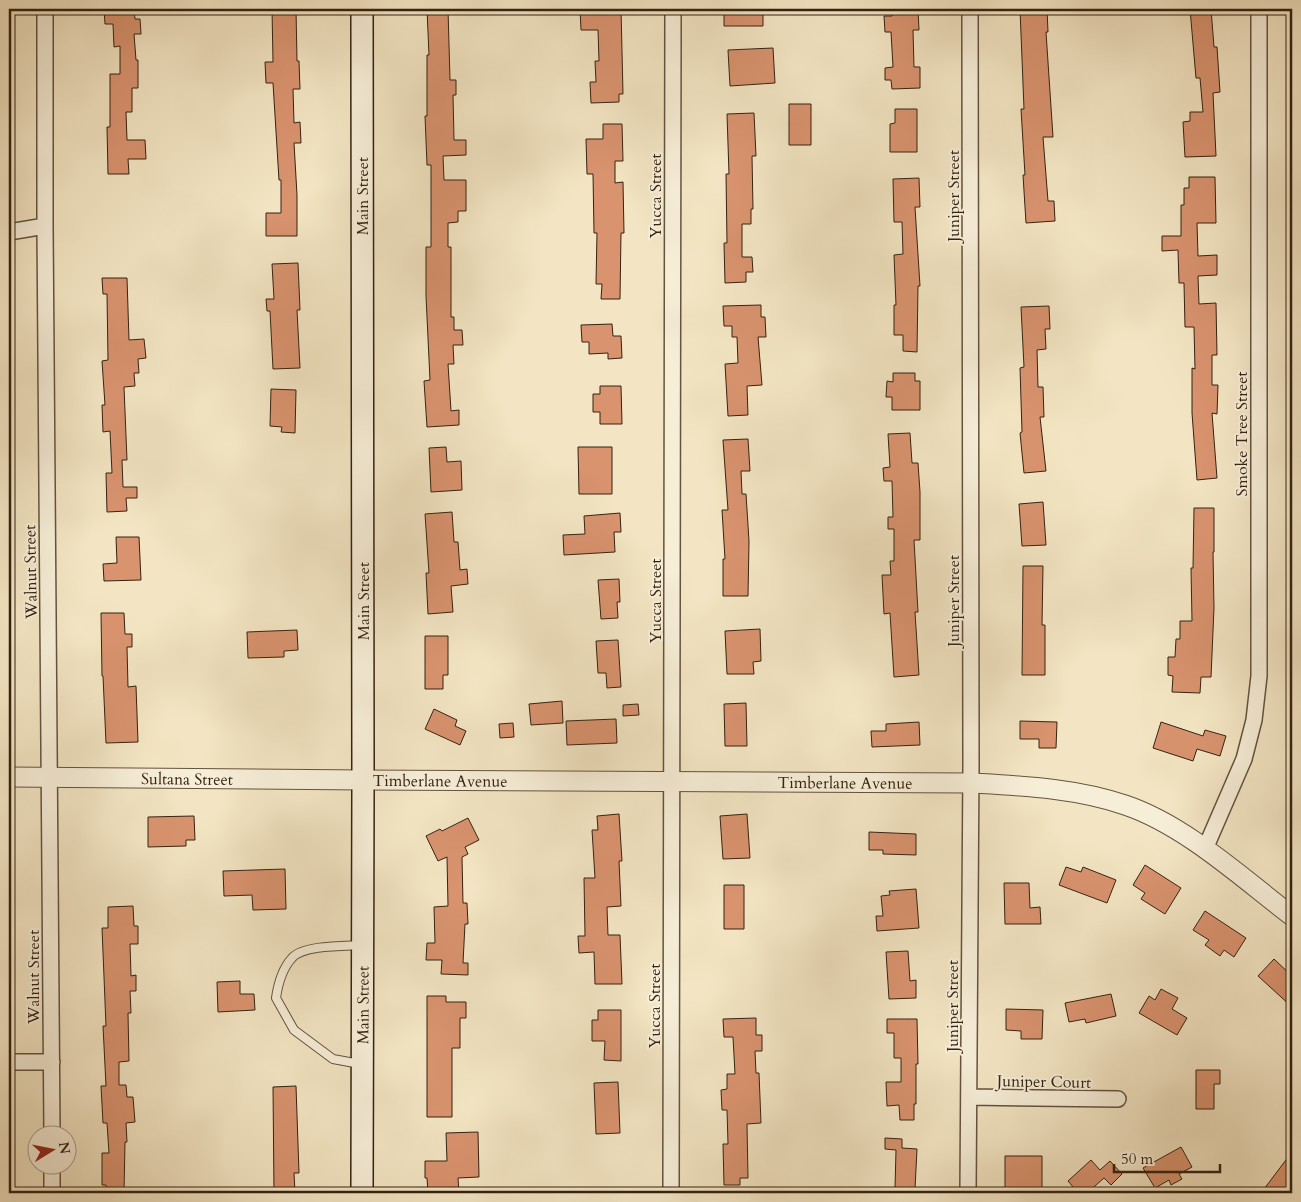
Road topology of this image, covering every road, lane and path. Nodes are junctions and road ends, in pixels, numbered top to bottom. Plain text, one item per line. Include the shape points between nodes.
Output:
1 (45, 9) edge
2 (362, 9) edge
3 (673, 9) edge
4 (970, 9) edge
5 (1259, 9) edge
6 (44, 226) junction
7 (9, 232) edge
8 (9, 776) edge
9 (50, 777) junction
10 (363, 780) junction
11 (672, 781) junction
12 (970, 783) junction
13 (1205, 849) junction
14 (1292, 916) edge
15 (363, 944) junction
16 (9, 1062) edge
17 (52, 1062) junction
18 (362, 1064) junction
19 (969, 1097) junction
20 (1118, 1099) dead end
21 (52, 1124) edge
22 (52, 1174) edge
23 (52, 1193) edge
24 (362, 1193) edge
25 (671, 1193) edge
26 (968, 1193) edge

1 - 6 street, Walnut Street
2 - 10 main road, Main Street
3 - 11 street, Yucca Street
4 - 12 street, Juniper Street
5 - 13 street, Smoke Tree Street via 1259,676 1254,720 1244,758
6 - 7 street
6 - 9 street, Walnut Street
8 - 9 street, Sultana Street
9 - 10 street, Sultana Street
9 - 17 street, Walnut Street
10 - 11 street, Timberlane Avenue
10 - 15 main road, Main Street
11 - 12 street, Timberlane Avenue
11 - 25 street, Yucca Street
12 - 13 street, Timberlane Avenue via 1038,787 1125,805 1163,822
12 - 19 street, Juniper Street
13 - 14 street, Timberlane Avenue
15 - 18 main road, Main Street
15 - 18 lane via 312,948 292,957 279,980 276,998 294,1030 333,1059
16 - 17 street
17 - 21 street, Walnut Street
18 - 24 main road, Main Street
19 - 20 street, Juniper Court
19 - 26 street, Juniper Street
22 - 23 street

